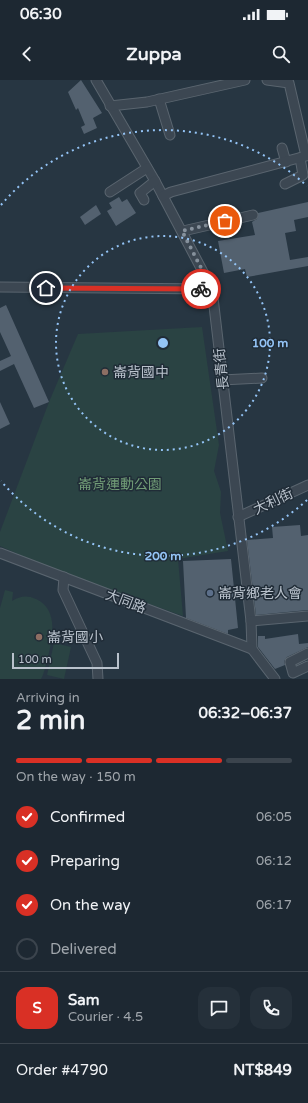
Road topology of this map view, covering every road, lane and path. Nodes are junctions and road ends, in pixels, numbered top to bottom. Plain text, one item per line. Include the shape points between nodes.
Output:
1 (96, 80) edge
2 (245, 80) edge
3 (268, 80) edge
4 (159, 100) junction
5 (110, 106) junction
6 (170, 135) dead end
7 (282, 148) dead end
8 (300, 158) junction
9 (286, 162) junction
10 (147, 168) junction
11 (155, 181) junction
12 (285, 184) dead end
13 (110, 192) dead end
14 (163, 196) junction
15 (144, 200) dead end
16 (253, 215) dead end
17 (182, 231) junction
18 (0, 287) edge
19 (212, 289) junction
20 (262, 378) dead end
21 (222, 380) junction
22 (308, 485) edge
23 (238, 517) junction
24 (0, 553) edge
25 (64, 577) junction
26 (308, 616) edge
27 (251, 621) junction
28 (252, 649) junction
29 (308, 653) edge
30 (308, 666) edge
31 (98, 679) edge
32 (275, 679) edge

1 - 5 street, 長青街
2 - 4 street
3 - 8 street via 289,84 306,156
4 - 5 street
4 - 6 street
5 - 10 street, 長青街
7 - 9 street
8 - 9 street
8 - 12 street via 303,175
9 - 14 street
10 - 11 street, 長青街
10 - 13 street
11 - 14 street, 長青街
11 - 15 street via 140,193
14 - 17 street, 長青街
16 - 17 street
17 - 19 street, 長青街
18 - 19 street
19 - 21 street, 長青街
20 - 21 street
21 - 23 street, 長青街
22 - 23 street, 大利街
23 - 27 street, 長青街
24 - 25 street, 大同路
25 - 28 street, 大同路
25 - 31 street via 63,590 97,663
26 - 27 street
27 - 28 street, 長青街
28 - 32 street
29 - 30 street via 290,662 293,673

